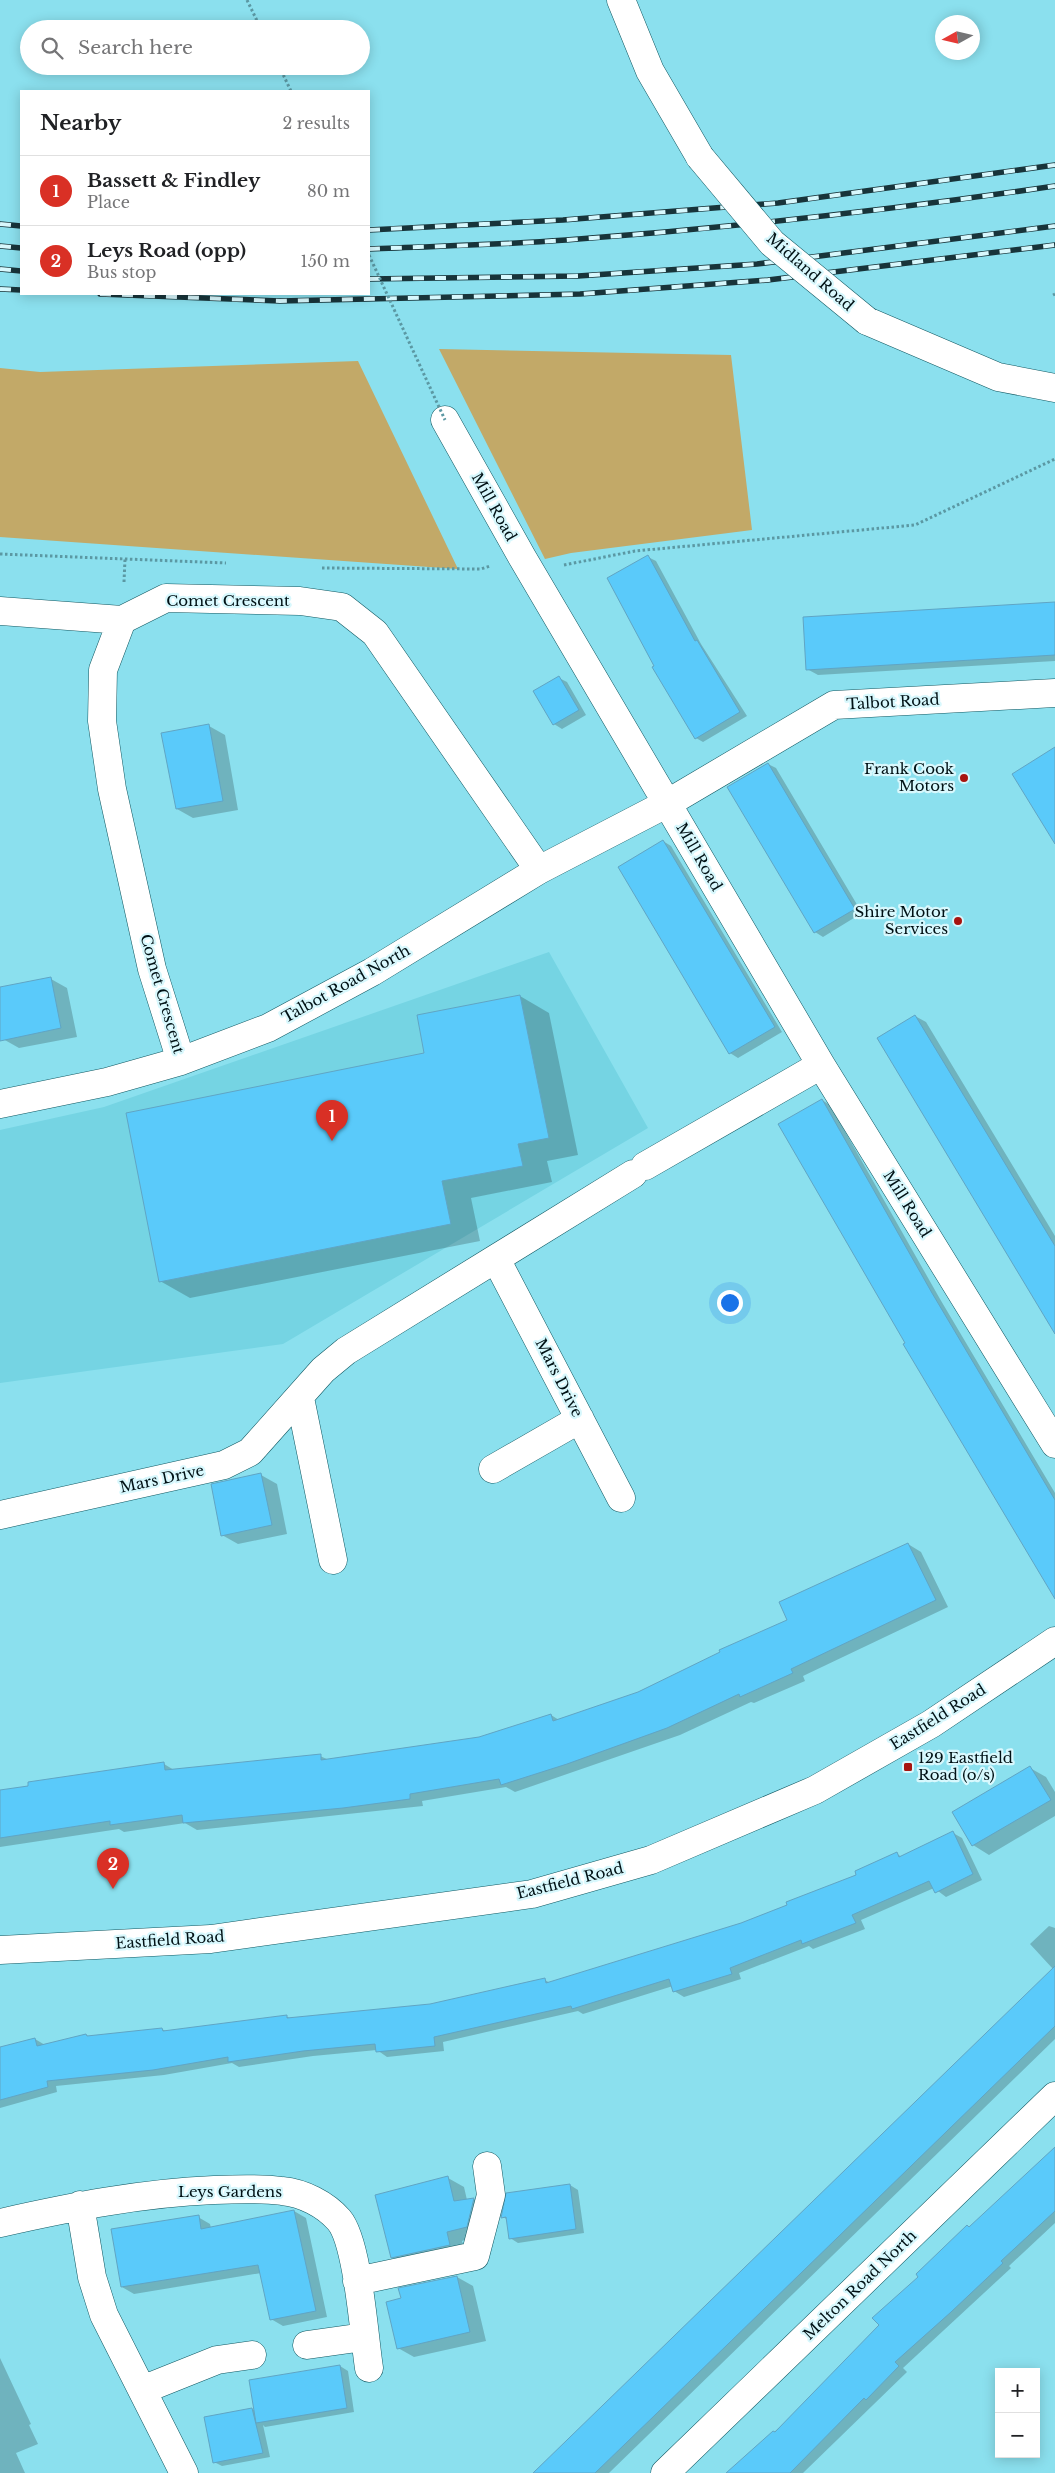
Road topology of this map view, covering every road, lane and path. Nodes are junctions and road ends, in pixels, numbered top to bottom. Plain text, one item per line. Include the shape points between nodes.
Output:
1 (247, 0) edge
2 (621, 0) edge
3 (257, 20) edge
4 (283, 75) edge
5 (291, 90) edge
6 (370, 257) edge
7 (1055, 388) edge
8 (445, 420) joint
9 (1055, 459) edge
10 (0, 554) edge
11 (233, 564) dead end
12 (529, 567) junction
13 (312, 568) dead end
14 (0, 611) edge
15 (122, 620) junction
16 (1055, 694) edge
17 (668, 803) junction
18 (539, 870) junction
19 (181, 1061) junction
20 (820, 1065) junction
21 (0, 1104) edge
22 (496, 1259) junction
23 (300, 1398) junction
24 (580, 1419) junction
25 (1055, 1444) edge
26 (493, 1469) dead end
27 (621, 1498) dead end
28 (0, 1514) edge
29 (332, 1560) dead end
30 (1055, 1641) edge
31 (0, 1950) edge
32 (1055, 2096) edge
33 (487, 2166) dead end
34 (80, 2205) junction
35 (0, 2223) edge
36 (356, 2281) junction
37 (364, 2337) junction
38 (307, 2345) dead end
39 (252, 2355) dead end
40 (369, 2368) dead end
41 (142, 2390) junction
42 (184, 2473) edge
43 (664, 2473) edge

1 - 3 path
2 - 7 street, Midland Road, bridge via 650,71 700,157 772,243 867,321 998,377
4 - 5 path
6 - 8 path, bridge
8 - 12 street, Mill Road
9 - 12 path via 915,525 635,551
10 - 11 path
12 - 13 path
12 - 17 street, Mill Road
14 - 15 street
15 - 18 street, Comet Crescent via 166,598 300,601 342,607 374,633
15 - 19 street, Comet Crescent via 103,670 102,721 112,788 152,969
16 - 17 street, Talbot Road via 834,705
17 - 18 street, Talbot Road North
17 - 20 street, Mill Road
18 - 19 street, Talbot Road North via 372,972 268,1028
19 - 21 street, Talbot Road North via 107,1082
20 - 22 street, Mars Drive via 639,1170
20 - 25 street, Mill Road
22 - 23 street, Mars Drive via 346,1351 323,1370
22 - 24 street, Mars Drive
23 - 28 street, Mars Drive via 250,1452 224,1465
23 - 29 street
24 - 26 street
24 - 27 street, Mars Drive
30 - 31 street, Eastfield Road via 931,1724 815,1790 651,1860 532,1894 269,1931 211,1939
32 - 43 street, Melton Road North
33 - 36 street via 491,2195 475,2256
34 - 35 street, Leys Gardens
34 - 36 street, Leys Gardens via 169,2192 283,2191 316,2201 340,2221 352,2248
34 - 41 street via 92,2276 104,2315
36 - 37 street, Leys Gardens
37 - 38 street
37 - 40 street, Leys Gardens
39 - 41 street via 217,2360
41 - 42 street

